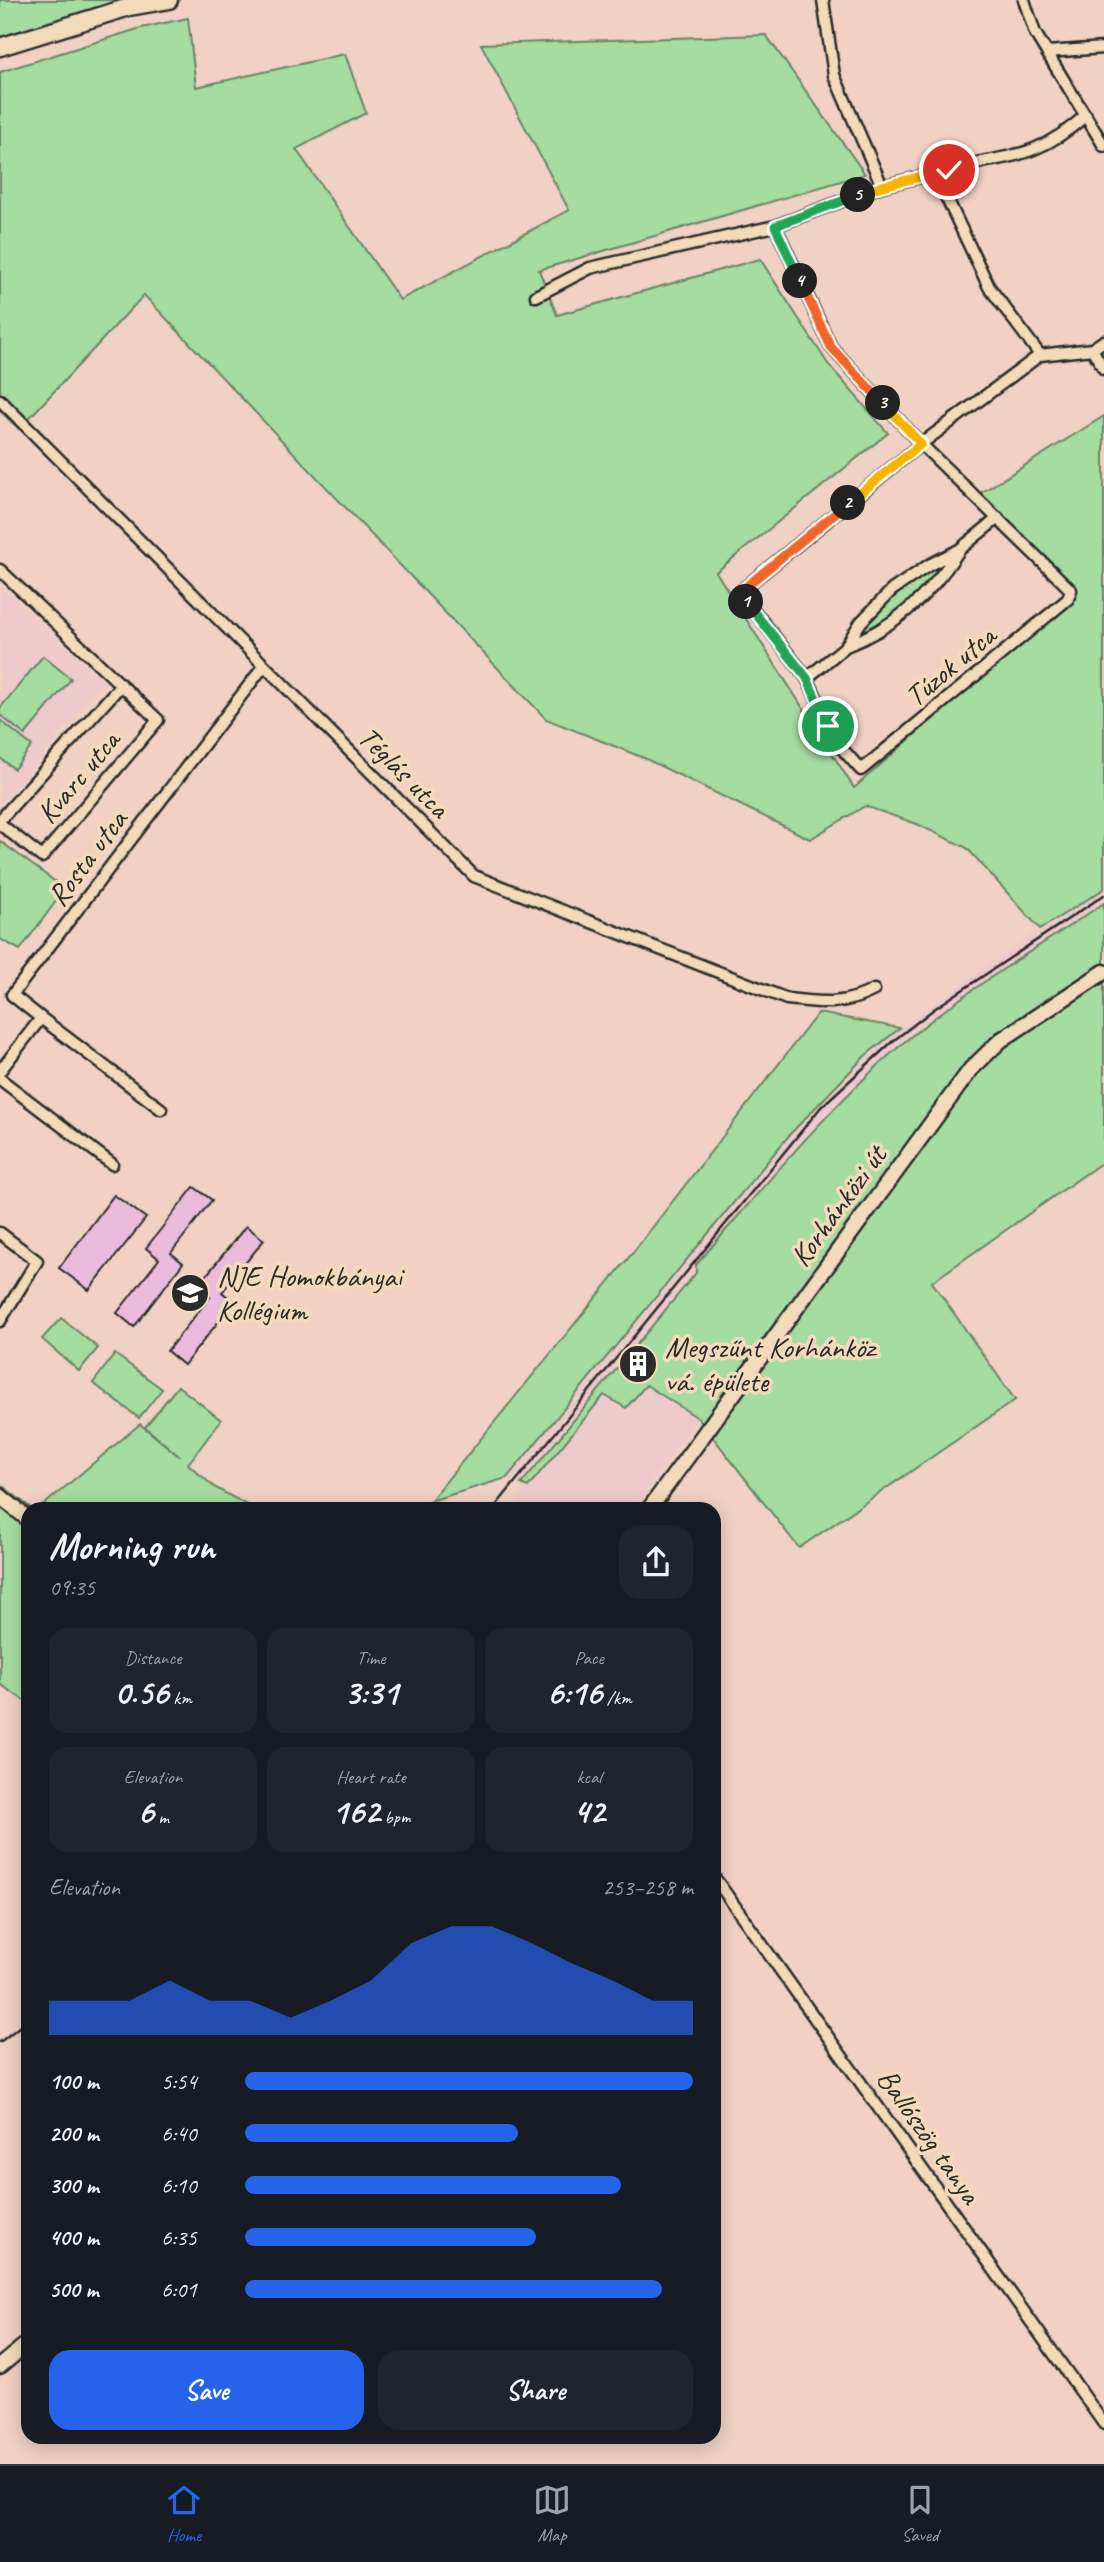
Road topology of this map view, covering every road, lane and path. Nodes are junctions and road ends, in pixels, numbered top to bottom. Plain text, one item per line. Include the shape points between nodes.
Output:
1 (169, 0) edge
2 (823, 0) edge
3 (1024, 0) edge
4 (0, 47) edge
5 (1104, 48) edge
6 (1047, 52) junction
7 (1086, 115) junction
8 (1104, 146) edge
9 (949, 170) junction
10 (882, 186) junction
11 (775, 226) junction
12 (536, 296) dead end
13 (1104, 341) edge
14 (1092, 349) junction
15 (1040, 355) junction
16 (1104, 369) edge
17 (0, 400) edge
18 (921, 444) junction
19 (998, 518) junction
20 (959, 551) junction
21 (0, 570) edge
22 (846, 646) junction
23 (263, 667) junction
24 (807, 678) junction
25 (121, 685) junction
26 (0, 822) edge
27 (1104, 972) edge
28 (874, 990) dead end
29 (41, 1018) junction
30 (0, 1071) edge
31 (0, 1079) edge
32 (161, 1109) dead end
33 (112, 1164) dead end
34 (0, 1233) edge
35 (0, 1321) edge
36 (0, 1496) edge
37 (654, 1502) edge
38 (21, 1512) edge
39 (721, 1887) edge
40 (21, 2349) edge
41 (0, 2366) edge
42 (1104, 2424) edge

1 - 4 main road
2 - 10 street via 834,75
3 - 6 street via 1028,18
5 - 6 street
6 - 7 street
7 - 8 street
7 - 9 street via 1062,137 1033,151
9 - 10 street
9 - 15 street via 942,188 989,287
10 - 11 street
11 - 12 street via 590,268
11 - 18 street, Túzok utca via 831,347
13 - 14 street
14 - 15 street
14 - 16 street
15 - 18 street
17 - 23 street, Téglás utca
18 - 19 street, Túzok utca
18 - 24 street, Túzok utca via 743,589 743,597
19 - 20 street
19 - 24 street, Túzok utca via 1065,582 1071,590 1068,599 866,769 856,768 838,744
20 - 22 street via 892,590 861,622
20 - 22 street via 941,578 908,612 869,638
21 - 25 street
22 - 24 street
23 - 28 street, Téglás utca via 474,876 787,999 830,1004 858,999
23 - 29 street, Rosta utca via 12,995
25 - 26 street, Kvarc utca
25 - 26 street, Kvarc utca via 158,720 42,857
27 - 37 street, Korhánközi út via 1001,1040 971,1069
29 - 30 street
29 - 32 street
31 - 33 street
34 - 35 street via 37,1261
36 - 38 street
39 - 42 street, Ballószög tanya
40 - 41 street

